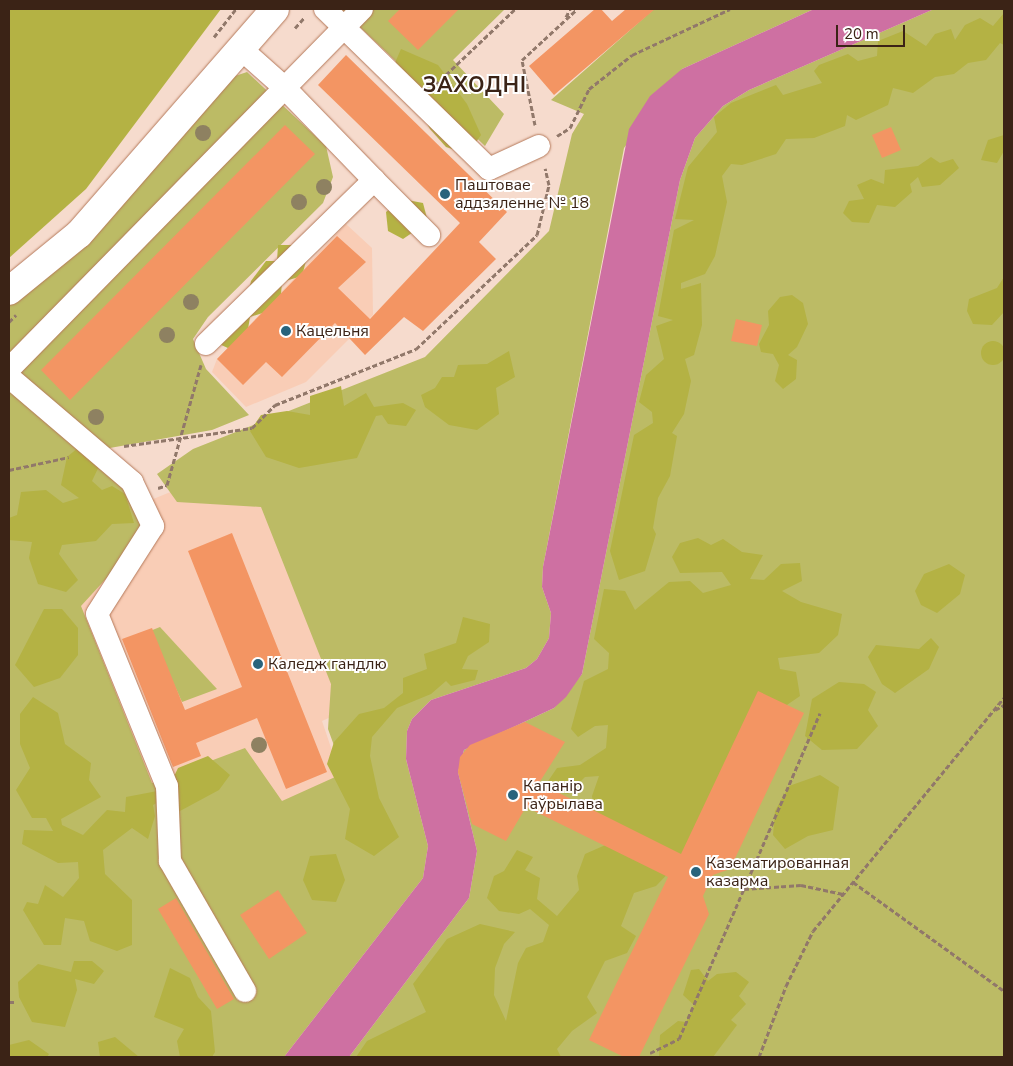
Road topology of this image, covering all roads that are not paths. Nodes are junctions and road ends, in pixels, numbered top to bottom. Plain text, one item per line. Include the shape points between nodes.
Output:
1 (276, 9) edge
2 (325, 9) edge
3 (362, 9) edge
4 (346, 25) junction
5 (241, 49) junction
6 (285, 88) junction
7 (539, 146) road end
8 (374, 180) junction
9 (429, 235) dead end
10 (9, 291) edge
11 (206, 344) road end
12 (9, 369) edge
13 (9, 378) edge
14 (245, 990) dead end

1 - 5 main road
2 - 4 lane
3 - 4 lane
4 - 6 lane
4 - 7 lane via 489,169
5 - 6 lane
5 - 10 main road via 79,234
6 - 8 lane
6 - 12 lane
8 - 9 lane
8 - 11 lane
13 - 14 lane via 132,482 154,526 97,614 167,786 170,861

